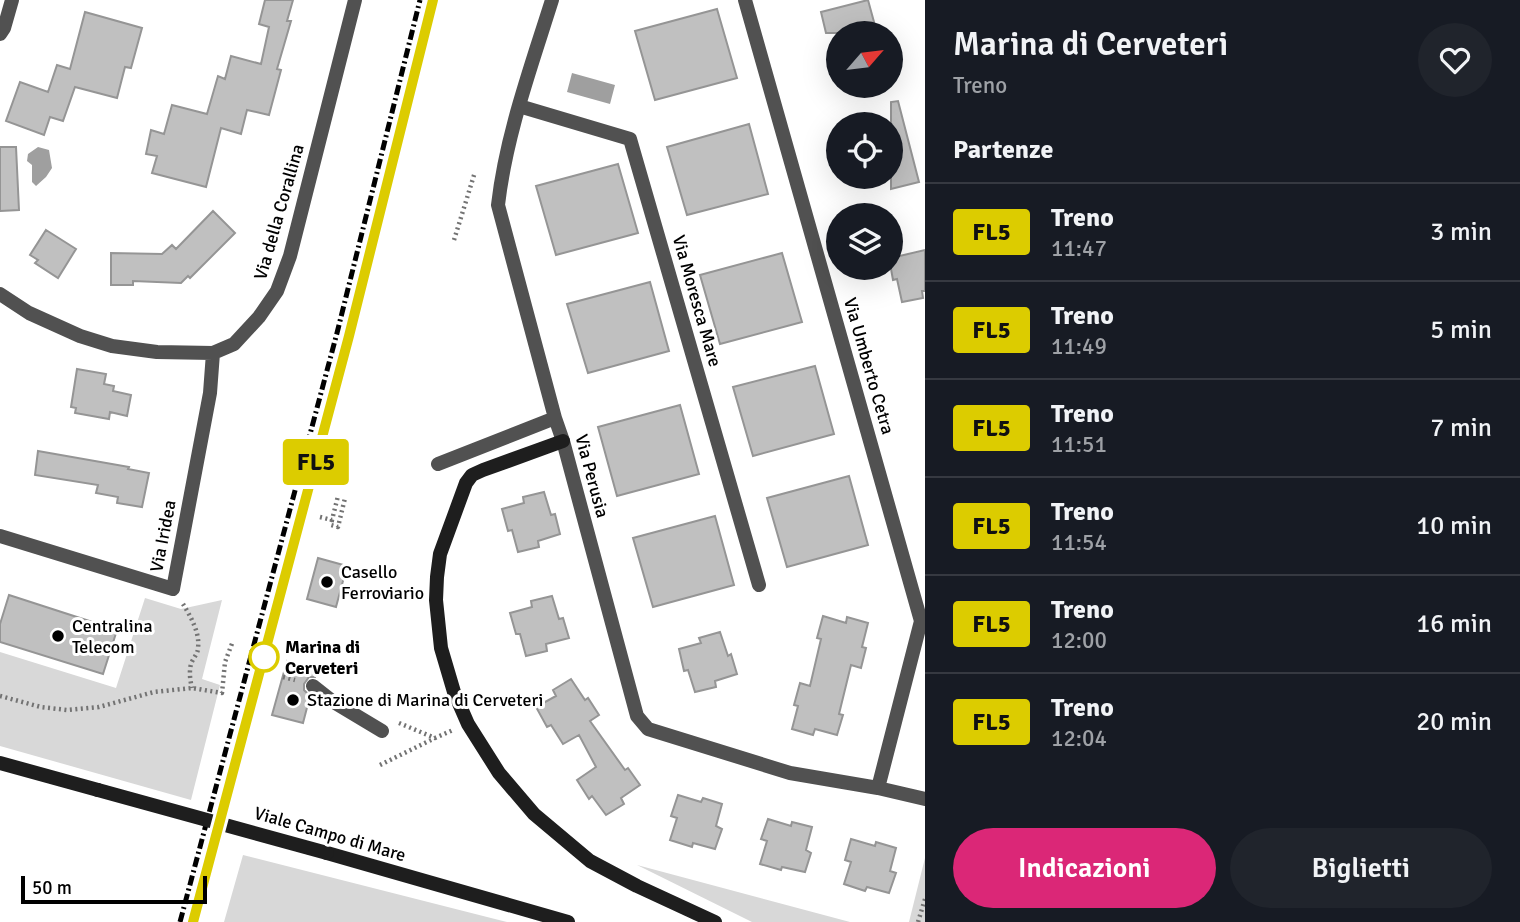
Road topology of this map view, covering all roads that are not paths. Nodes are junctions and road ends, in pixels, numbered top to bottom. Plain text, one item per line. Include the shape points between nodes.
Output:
1 (12, 0) edge
2 (355, 0) edge
3 (552, 0) edge
4 (745, 0) edge
5 (0, 34) edge
6 (519, 106) junction
7 (0, 294) edge
8 (213, 353) junction
9 (555, 418) junction
10 (563, 440) junction
11 (438, 464) dead end
12 (0, 536) edge
13 (759, 584) dead end
14 (923, 621) edge
15 (313, 686) dead end
16 (382, 731) dead end
17 (0, 763) edge
18 (878, 788) junction
19 (925, 799) edge
20 (568, 922) edge
21 (715, 922) edge

1 - 5 street
2 - 8 street, Via della Corallina via 290,256 277,290 234,344
3 - 6 street, Via Perusia
4 - 14 street, Via Umberto Cetra
6 - 9 street, Via Perusia via 498,205
6 - 13 street, Via Moresca Mare via 630,139
7 - 8 street via 29,313 111,346
8 - 12 street, Via Iridea via 210,393 173,589
9 - 10 street, Via Perusia
9 - 11 street
10 - 18 street, Via Perusia via 637,716 648,729 790,773
10 - 21 street via 472,475 466,483 436,577 441,648 454,692 499,773 534,814 590,861
14 - 18 street
15 - 16 street
17 - 20 street, Viale Campo di Mare, bridge
18 - 19 street, Via Perusia

